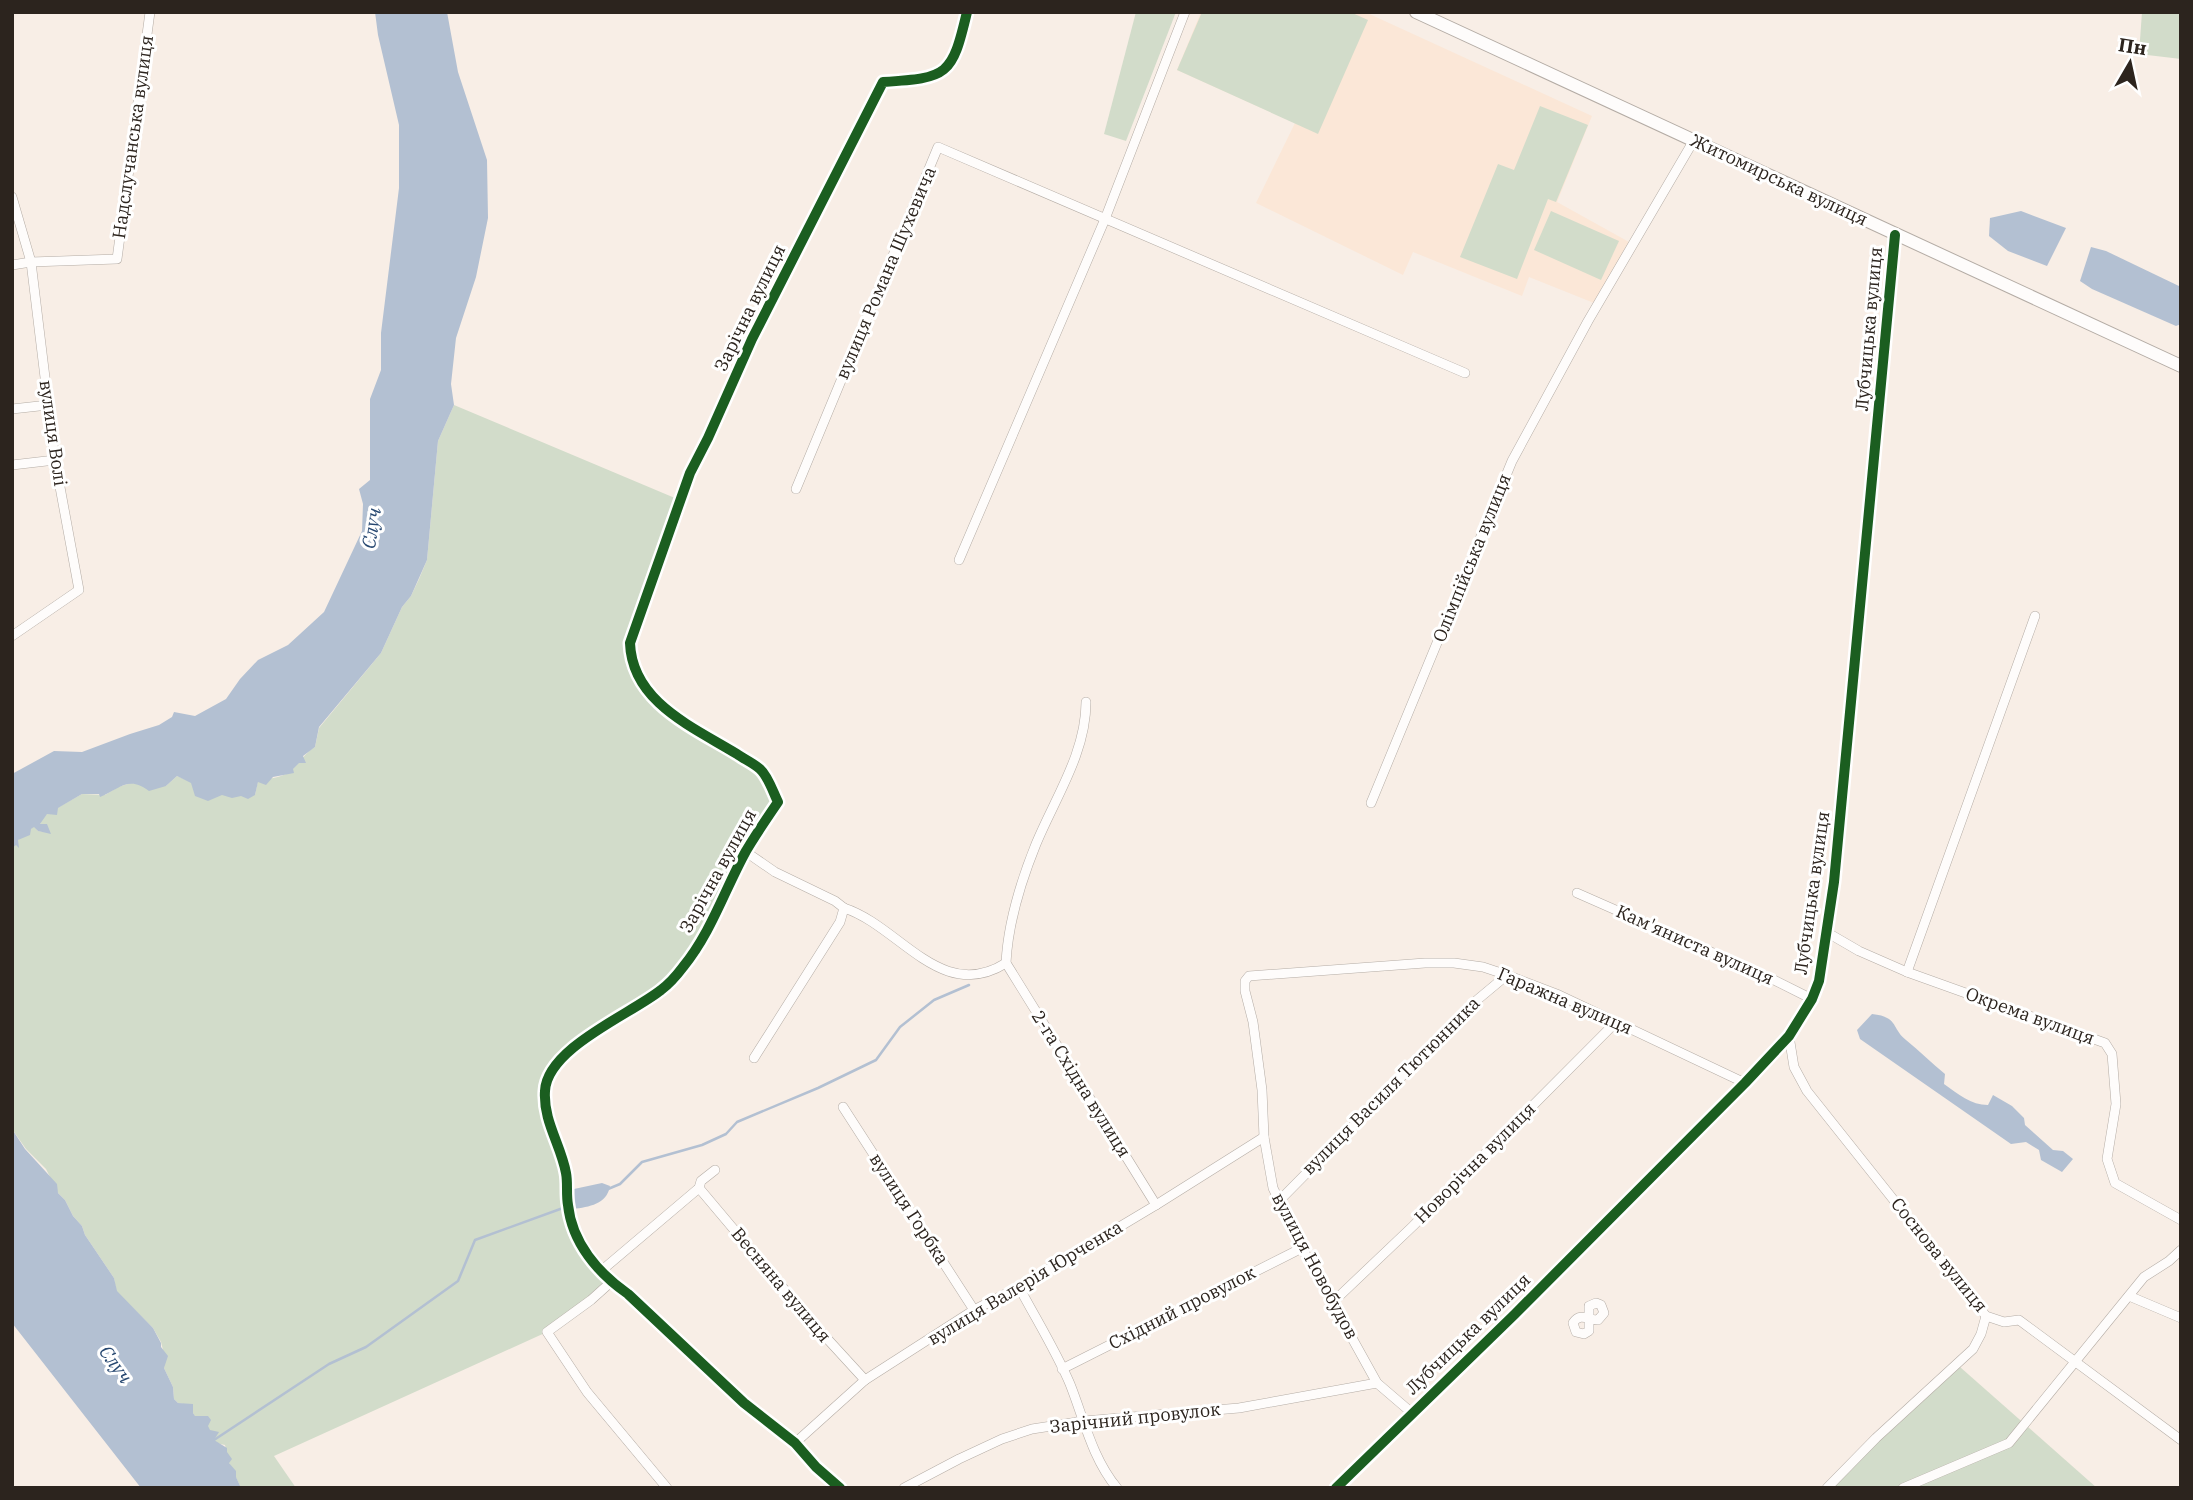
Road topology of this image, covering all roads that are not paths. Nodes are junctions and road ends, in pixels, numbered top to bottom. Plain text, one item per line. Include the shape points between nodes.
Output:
1 (150, 12) edge
2 (967, 12) edge
3 (1185, 12) edge
4 (1416, 12) edge
5 (1694, 140) junction
6 (12, 197) edge
7 (1105, 219) junction
8 (1895, 235) junction
9 (31, 262) junction
10 (12, 265) edge
11 (2181, 366) edge
12 (1465, 373) dead end
13 (48, 405) junction
14 (12, 409) edge
15 (55, 460) junction
16 (12, 465) edge
17 (796, 489) dead end
18 (959, 561) dead end
19 (2035, 616) dead end
20 (12, 636) edge
21 (1086, 702) dead end
22 (1371, 803) dead end
23 (746, 852) junction
24 (1577, 893) dead end
25 (844, 908) junction
26 (1828, 933) junction
27 (1006, 963) junction
28 (1907, 972) junction
29 (1507, 975) junction
30 (1249, 976) joint
31 (1812, 999) junction
32 (1616, 1022) junction
33 (1788, 1036) junction
34 (754, 1058) dead end
35 (1745, 1083) junction
36 (843, 1107) dead end
37 (1264, 1136) junction
38 (715, 1170) dead end
39 (699, 1188) junction
40 (1279, 1201) junction
41 (1156, 1205) junction
42 (2181, 1220) edge
43 (1302, 1248) junction
44 (2181, 1250) edge
45 (601, 1271) junction
46 (611, 1282) junction
47 (1019, 1287) junction
48 (2129, 1296) junction
49 (1332, 1303) junction
50 (974, 1310) junction
51 (1986, 1316) junction
52 (2181, 1318) edge
53 (2075, 1363) junction
54 (1062, 1369) junction
55 (865, 1380) junction
56 (1377, 1383) junction
57 (1412, 1413) junction
58 (1084, 1421) junction
59 (2181, 1440) edge
60 (794, 1443) junction
61 (667, 1488) edge
62 (840, 1488) edge
63 (904, 1488) edge
64 (1117, 1488) edge
65 (1336, 1488) edge
66 (1827, 1488) edge
67 (1903, 1488) edge

1 - 9 street, Надслучанська вулиця via 117,259
2 - 23 street, Зарічна вулиця via 957,52 945,69 925,78 883,82 696,460 630,643 631,662 652,697 761,770 778,802
3 - 7 street
4 - 5 main road, Житомирська вулиця
5 - 8 main road, Житомирська вулиця
5 - 22 street, Олімпійська вулиця via 1512,461
6 - 9 street, вулиця Волі
7 - 12 street, вулиця Романа Шухевича
7 - 17 street, вулиця Романа Шухевича via 938,147
7 - 18 street
8 - 11 main road, Житомирська вулиця
8 - 26 street, Лубчицька вулиця
9 - 10 street
9 - 13 street, вулиця Волі
13 - 14 street
13 - 15 street, вулиця Волі
15 - 16 street
15 - 20 street, вулиця Волі via 79,590
19 - 28 street
21 - 27 street via 1076,755 1035,845 1007,932
23 - 25 street
23 - 45 street, Зарічна вулиця via 716,914 685,965 663,990 602,1026 549,1073 547,1114 566,1173 573,1228
24 - 31 street, Кам'яниста вулиця
25 - 27 street via 873,921 934,966 955,974 992,972
25 - 34 street via 840,922
26 - 28 street, Окрема вулиця
26 - 31 street, Лубчицька вулиця
27 - 41 street, 2-га Східна вулиця
28 - 42 street, Окрема вулиця via 2105,1043 2112,1054 2116,1104 2107,1159 2115,1183
29 - 30 street, Гаражна вулиця via 1454,963
29 - 32 street, Гаражна вулиця
29 - 40 street, вулиця Василя Тютюнника
30 - 37 street, вулиця Новобудов via 1245,991 1262,1090
31 - 33 street, Лубчицька вулиця
32 - 35 street, Гаражна вулиця
32 - 49 street, Новорічна вулиця
33 - 35 street, Лубчицька вулиця
33 - 51 street, Соснова вулиця via 1794,1068 1807,1091
35 - 57 street, Лубчицька вулиця
36 - 50 street, вулиця Горбка
37 - 40 street, вулиця Новобудов
37 - 41 street, вулиця Валерія Юрченка
38 - 39 street
39 - 45 street
39 - 55 street, Весняна вулиця
40 - 43 street, вулиця Новобудов
41 - 47 street, вулиця Валерія Юрченка
43 - 49 street, вулиця Новобудов
43 - 54 street, Східний провулок
44 - 48 street via 2144,1277
45 - 46 street, Зарічна вулиця
46 - 60 street, Зарічна вулиця
46 - 61 street via 547,1332 587,1392
47 - 50 street, вулиця Валерія Юрченка
47 - 54 street
48 - 52 street
48 - 53 street
49 - 56 street, вулиця Новобудов
50 - 55 street, вулиця Валерія Юрченка
51 - 53 street, Соснова вулиця via 2004,1322 2019,1320
51 - 66 street via 1973,1349
53 - 59 street, Соснова вулиця
53 - 67 street via 2009,1443
54 - 58 street
55 - 60 street, вулиця Валерія Юрченка
56 - 57 street, вулиця Новобудов
56 - 58 street, Зарічний провулок via 1239,1408
57 - 65 street, Лубчицька вулиця
58 - 63 street, Зарічний провулок via 1002,1439
58 - 64 street via 1094,1451
60 - 62 street, Зарічна вулиця

